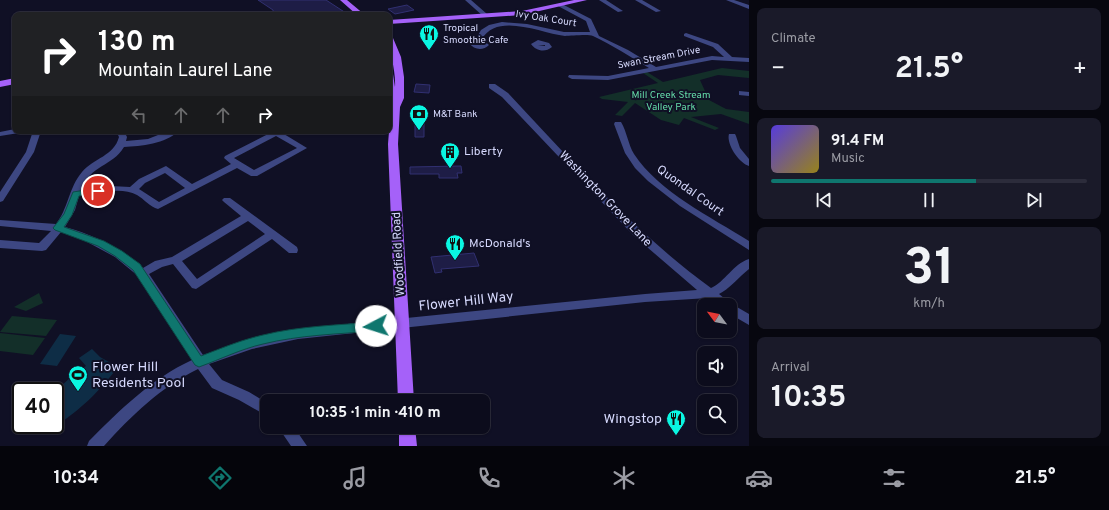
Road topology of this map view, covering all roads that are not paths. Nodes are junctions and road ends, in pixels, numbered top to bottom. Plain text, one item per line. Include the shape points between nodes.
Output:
1 (343, 0) edge
2 (352, 0) edge
3 (468, 0) edge
4 (584, 0) edge
5 (602, 0) edge
6 (638, 0) edge
7 (729, 0) edge
8 (560, 5) junction
9 (749, 7) edge
10 (620, 10) dead end
11 (658, 11) dead end
12 (361, 12) edge
13 (362, 12) edge
14 (523, 12) junction
15 (485, 15) junction
16 (392, 20) edge
17 (392, 20) edge
18 (404, 21) junction
19 (392, 27) edge
20 (552, 32) junction
21 (594, 34) junction
22 (686, 35) dead end
23 (478, 41) dead end
24 (543, 42) dead end
25 (392, 45) edge
26 (729, 58) junction
27 (749, 60) edge
28 (655, 69) junction
29 (572, 77) dead end
30 (12, 82) edge
31 (0, 84) edge
32 (492, 86) dead end
33 (392, 97) edge
34 (395, 107) junction
35 (618, 124) dead end
36 (12, 132) edge
37 (0, 134) edge
38 (36, 134) edge
39 (122, 134) edge
40 (170, 134) edge
41 (274, 134) edge
42 (278, 134) edge
43 (732, 136) dead end
44 (122, 144) junction
45 (749, 163) edge
46 (237, 164) junction
47 (192, 188) junction
48 (132, 190) junction
49 (76, 194) junction
50 (0, 199) edge
51 (227, 200) dead end
52 (248, 216) junction
53 (0, 223) edge
54 (58, 228) junction
55 (272, 234) junction
56 (0, 244) edge
57 (749, 246) edge
58 (293, 250) dead end
59 (175, 260) junction
60 (749, 263) edge
61 (142, 273) junction
62 (709, 294) junction
63 (715, 298) edge
64 (737, 312) edge
65 (749, 320) edge
66 (403, 324) junction
67 (199, 362) junction
68 (406, 394) edge
69 (260, 406) edge
70 (291, 434) edge
71 (407, 434) edge
72 (94, 446) edge
73 (300, 446) edge
74 (408, 446) edge

1 - 12 main road
2 - 13 main road
3 - 15 street
4 - 8 main road
5 - 10 street
6 - 11 street
7 - 9 street
8 - 14 main road
8 - 21 street via 588,20
14 - 15 main road
14 - 18 main road via 474,18
15 - 16 main road
17 - 18 main road
18 - 19 main road
20 - 21 street, Ivy Oak Court
20 - 23 street, Ivy Oak Court via 505,23 490,27
20 - 24 street
21 - 28 street via 601,40 626,50
22 - 26 street via 716,45 725,51
25 - 34 main road, Woodfield Road via 399,71 400,98
26 - 27 street, Swan Stream Drive
26 - 28 street, Swan Stream Drive via 699,60
28 - 29 street, Swan Stream Drive via 608,78
30 - 31 main road
32 - 62 street, Washington Grove Lane via 505,95 648,243
33 - 34 main road, Woodfield Road
34 - 66 main road, Woodfield Road via 393,144
35 - 57 street, Quondal Court via 628,152 648,177
36 - 37 street
38 - 50 street via 30,152
39 - 44 street
40 - 44 street via 149,143
41 - 46 street via 228,158
42 - 46 street via 302,148 254,174
43 - 45 street via 739,155
44 - 49 street via 113,154 86,172
46 - 47 street
47 - 48 street via 158,206 144,195
47 - 48 street via 166,169 142,181
48 - 49 street
49 - 54 street via 68,215
51 - 52 street
52 - 55 street
52 - 59 street
53 - 54 street
54 - 56 street via 42,247
54 - 61 street via 82,235 107,247
55 - 58 street
55 - 59 street via 196,285
59 - 61 street via 159,264
60 - 62 street via 720,289
61 - 67 street
62 - 63 street, Washington Grove Lane
62 - 66 street, Flower Hill Way via 645,298
64 - 65 street
66 - 67 street, Flower Hill Way via 264,339 238,346
66 - 68 main road, Woodfield Road
67 - 69 street via 217,384
67 - 72 street, Flower Hill Way via 170,379 131,408
70 - 73 street
71 - 74 main road

